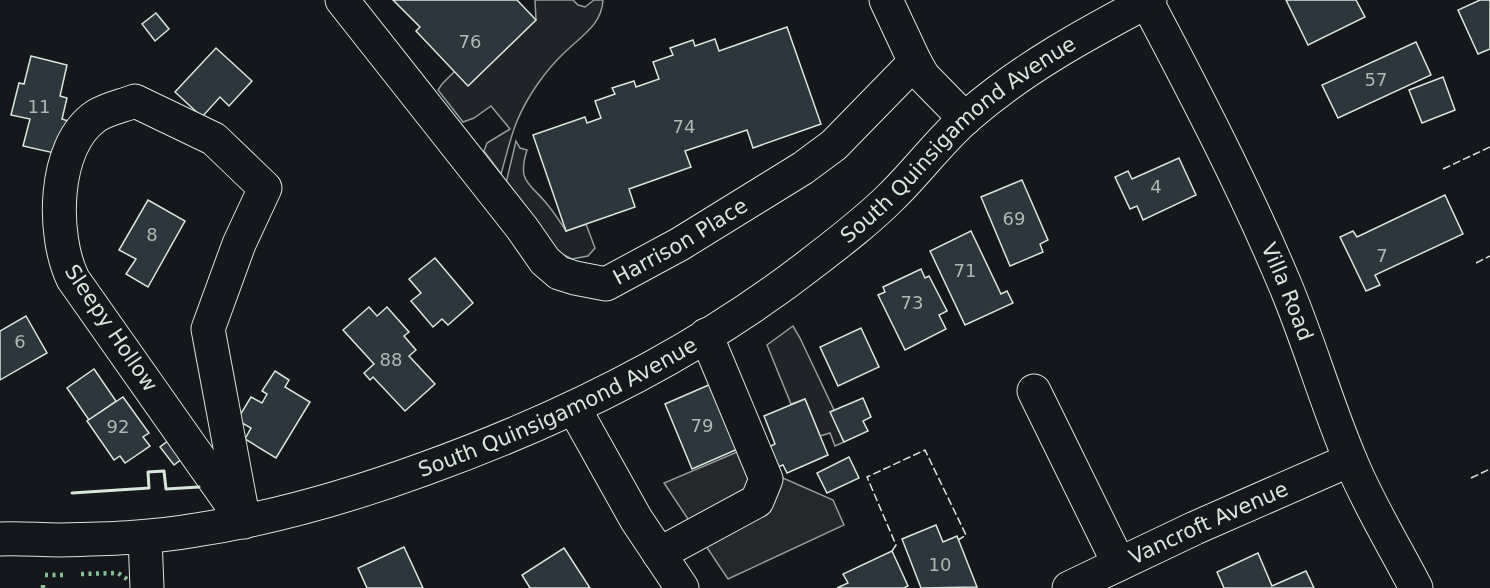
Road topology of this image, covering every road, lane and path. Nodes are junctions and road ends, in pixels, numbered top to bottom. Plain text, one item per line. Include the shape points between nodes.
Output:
1 (342, 0) edge
2 (886, 0) edge
3 (1149, 1) edge
4 (915, 62) junction
5 (965, 119) junction
6 (706, 335) junction
7 (1034, 391) dead end
8 (574, 408) junction
9 (1350, 460) junction
10 (244, 522) junction
11 (1, 535) edge
12 (145, 537) junction
13 (659, 554) junction
14 (1119, 564) junction
15 (147, 588) edge
16 (682, 588) edge
17 (1070, 588) edge
18 (1416, 588) edge

1 - 4 street, Harrison Place via 545,261 566,276 606,284 680,244 803,168 834,145
2 - 4 street
3 - 5 street, South Quinsigamond Avenue via 1048,57
3 - 9 street, Villa Road via 1282,278
4 - 5 street via 936,91
5 - 6 street, South Quinsigamond Avenue via 890,198 852,231 778,288
6 - 8 street, South Quinsigamond Avenue
6 - 13 street via 766,479 756,501
7 - 14 street
8 - 10 street, South Quinsigamond Avenue via 476,450 338,499
8 - 13 street
9 - 14 street, Vancroft Avenue
9 - 18 street, Villa Road
10 - 10 street, Sleepy Hollow via 66,265 60,231 62,179 69,155 94,117 135,101 214,139 265,188 239,244 208,329
10 - 12 street, South Quinsigamond Avenue
11 - 12 street, South Quinsigamond Avenue
12 - 15 street
13 - 16 street
14 - 17 street, Vancroft Avenue

